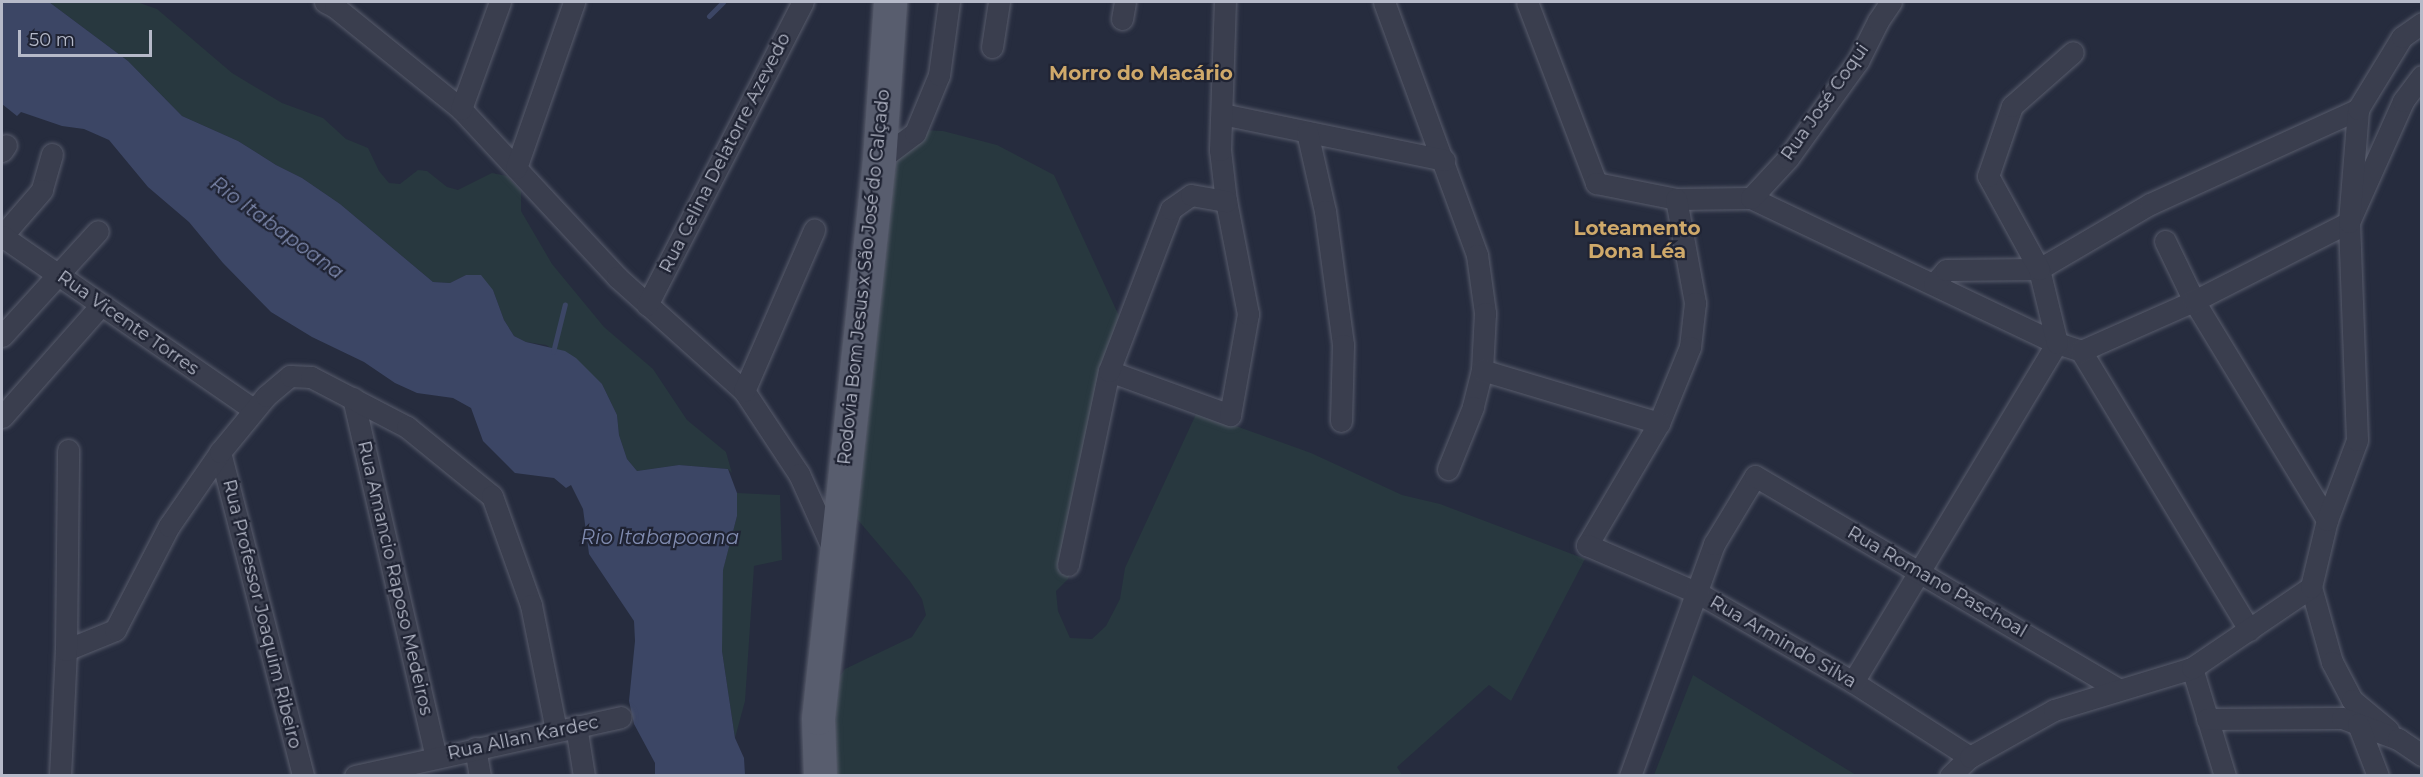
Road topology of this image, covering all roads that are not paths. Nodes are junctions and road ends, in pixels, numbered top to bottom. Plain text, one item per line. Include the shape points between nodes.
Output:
1 (500, 2) edge
2 (574, 2) edge
3 (803, 2) edge
4 (890, 2) edge
5 (949, 2) edge
6 (999, 2) edge
7 (1225, 2) edge
8 (1384, 2) edge
9 (1527, 2) edge
10 (1891, 2) edge
11 (333, 3) edge
12 (2421, 23) edge
13 (992, 47) dead end
14 (2073, 52) dead end
15 (2421, 76) edge
16 (461, 109) junction
17 (2358, 109) junction
18 (1222, 114) junction
19 (1307, 132) junction
20 (52, 154) dead end
21 (879, 160) junction
22 (1444, 160) junction
23 (516, 168) junction
24 (1751, 198) junction
25 (1676, 199) junction
26 (1226, 201) junction
27 (2349, 222) junction
28 (814, 230) dead end
29 (98, 231) dead end
30 (2, 236) edge
31 (2165, 241) dead end
32 (2039, 269) junction
33 (57, 275) junction
34 (1934, 284) junction
35 (2194, 301) junction
36 (101, 305) junction
37 (647, 305) junction
38 (2, 336) edge
39 (2057, 343) junction
40 (2081, 351) junction
41 (1482, 370) junction
42 (1109, 371) junction
43 (744, 391) junction
44 (353, 398) junction
45 (254, 411) junction
46 (2, 417) edge
47 (1341, 421) dead end
48 (1659, 423) junction
49 (68, 450) dead end
50 (220, 452) junction
51 (1448, 469) dead end
52 (2327, 520) junction
53 (835, 552) junction
54 (1068, 566) dead end
55 (1918, 571) junction
56 (2312, 586) junction
57 (1698, 593) junction
58 (2249, 630) junction
59 (66, 650) junction
60 (2192, 668) junction
61 (1853, 682) junction
62 (2118, 689) junction
63 (621, 717) dead end
64 (2207, 719) junction
65 (2358, 724) junction
66 (566, 728) junction
67 (2398, 739) junction
68 (475, 748) junction
69 (2421, 755) edge
70 (436, 757) junction
71 (1974, 766) edge
72 (377, 773) edge
73 (60, 776) edge
74 (303, 776) edge
75 (355, 776) edge
76 (480, 776) edge
77 (584, 776) edge
78 (820, 776) edge
79 (1630, 776) edge
80 (1950, 776) edge
81 (2224, 776) edge
82 (2378, 776) edge

1 - 16 street
2 - 23 street
3 - 37 street, Rua Celina Delatorre Azevedo
4 - 21 main road, Rodovia Bom Jesus x São José do Calçado
5 - 21 street via 939,75 915,133
6 - 13 street
7 - 18 street
8 - 22 street
9 - 25 street via 1596,183
10 - 24 street, Rua José Coqui via 1851,71 1788,158
11 - 16 street
12 - 17 street via 2402,37
14 - 32 street via 2012,106 1988,177
15 - 27 street via 2403,100
16 - 23 street
17 - 27 street
17 - 32 street via 2150,204
18 - 19 street
18 - 26 street via 1220,150
19 - 22 street
19 - 47 street via 1324,211 1342,345
20 - 30 street via 42,190
21 - 53 main road, Rodovia Bom Jesus x São José do Calçado
22 - 41 street via 1477,255 1485,313
23 - 37 street
24 - 25 street
24 - 34 street
25 - 48 street via 1695,303 1690,347
26 - 42 street via 1191,195 1171,209
26 - 42 street via 1248,314 1230,415
27 - 35 street
27 - 52 street via 2357,440
28 - 43 street
29 - 33 street
30 - 33 street, Rua Vicente Torres
31 - 35 street
32 - 34 street via 1946,270
32 - 39 street
33 - 36 street, Rua Vicente Torres
33 - 38 street
34 - 39 street
35 - 40 street
35 - 52 street
36 - 45 street, Rua Vicente Torres
36 - 46 street
37 - 43 street
39 - 40 street
39 - 55 street
40 - 58 street
41 - 48 street
41 - 51 street via 1473,406
42 - 54 street
43 - 53 street via 800,474
44 - 45 street via 311,377 290,376
44 - 66 street via 407,426 492,496 531,605
44 - 70 street, Rua Amancio Raposo Medeiros
45 - 50 street
48 - 57 street, Rua Armindo Silva via 1587,545
49 - 59 street
50 - 59 street via 169,526 115,630
50 - 74 street, Rua Professor Joaquim Ribeiro
52 - 56 street
53 - 78 main road, Rodovia Bom Jesus x São José do Calçado via 818,718
55 - 57 street, Rua Romano Paschoal via 1755,476 1714,544
55 - 61 street
55 - 62 street, Rua Romano Paschoal
56 - 58 street
56 - 67 street via 2332,662 2352,699
57 - 61 street, Rua Armindo Silva
57 - 79 street
58 - 60 street
59 - 73 street
60 - 62 street
60 - 64 street
61 - 71 street, Rua Armindo Silva
62 - 71 street via 2054,710
63 - 66 street, Rua Allan Kardec
64 - 65 street via 2342,718
64 - 81 street
65 - 67 street
65 - 82 street
66 - 68 street, Rua Allan Kardec
66 - 77 street
67 - 69 street
68 - 70 street, Rua Allan Kardec
68 - 76 street
70 - 72 street, Rua Allan Kardec
71 - 80 street
72 - 75 street, Rua Allan Kardec

